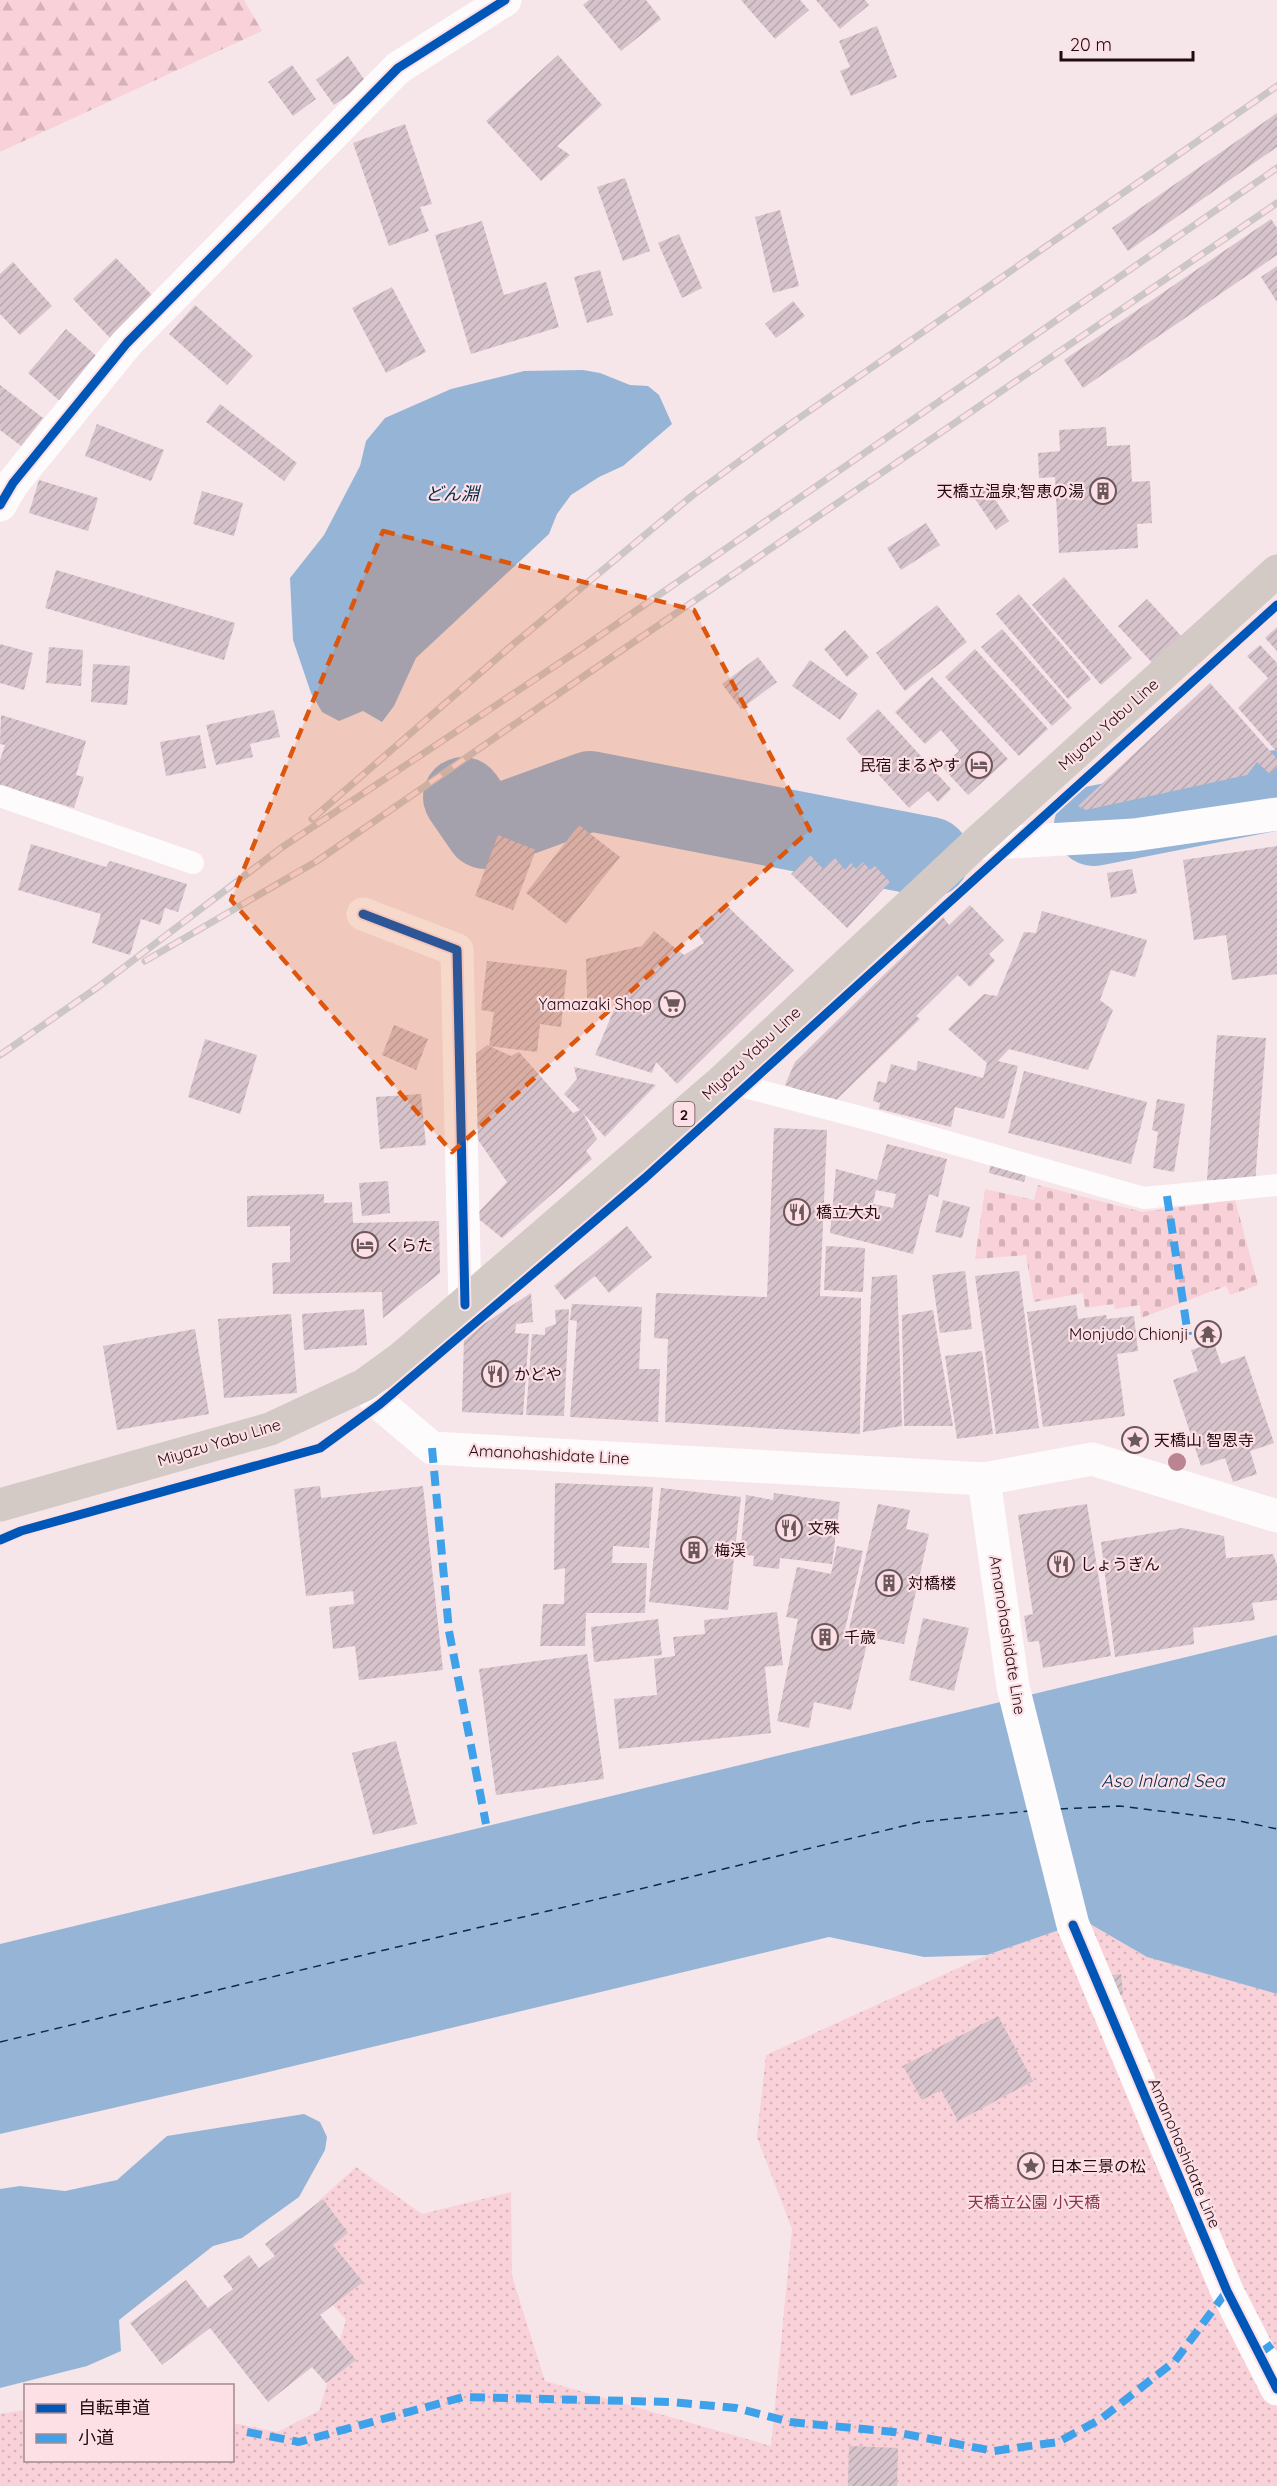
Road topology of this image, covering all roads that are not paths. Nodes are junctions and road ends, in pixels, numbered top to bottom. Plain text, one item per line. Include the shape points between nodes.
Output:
1 (505, 0) edge
2 (0, 505) edge
3 (1277, 571) edge
4 (0, 796) edge
5 (1277, 814) edge
6 (975, 844) junction
7 (193, 863) dead end
8 (363, 914) dead end
9 (722, 1081) junction
10 (1277, 1185) edge
11 (465, 1305) junction
12 (364, 1385) junction
13 (984, 1479) junction
14 (0, 1505) edge
15 (1277, 1516) edge
16 (1277, 2389) edge

1 - 2 street via 398,69 381,85 127,343 13,483
3 - 6 main road, Miyazu Yabu Line / 2
4 - 7 lane
5 - 6 street via 1134,835
6 - 9 main road, Miyazu Yabu Line / 2
8 - 11 street via 457,950
9 - 10 lane via 1144,1198
9 - 11 main road, Miyazu Yabu Line / 2
11 - 12 main road, Miyazu Yabu Line / 2
12 - 13 street, Amanohashidate Line via 380,1404 432,1448
12 - 14 main road, Miyazu Yabu Line / 2 via 270,1429
13 - 15 street via 1092,1459
13 - 16 street, Amanohashidate Line via 1016,1698 1073,1925 1227,2291

